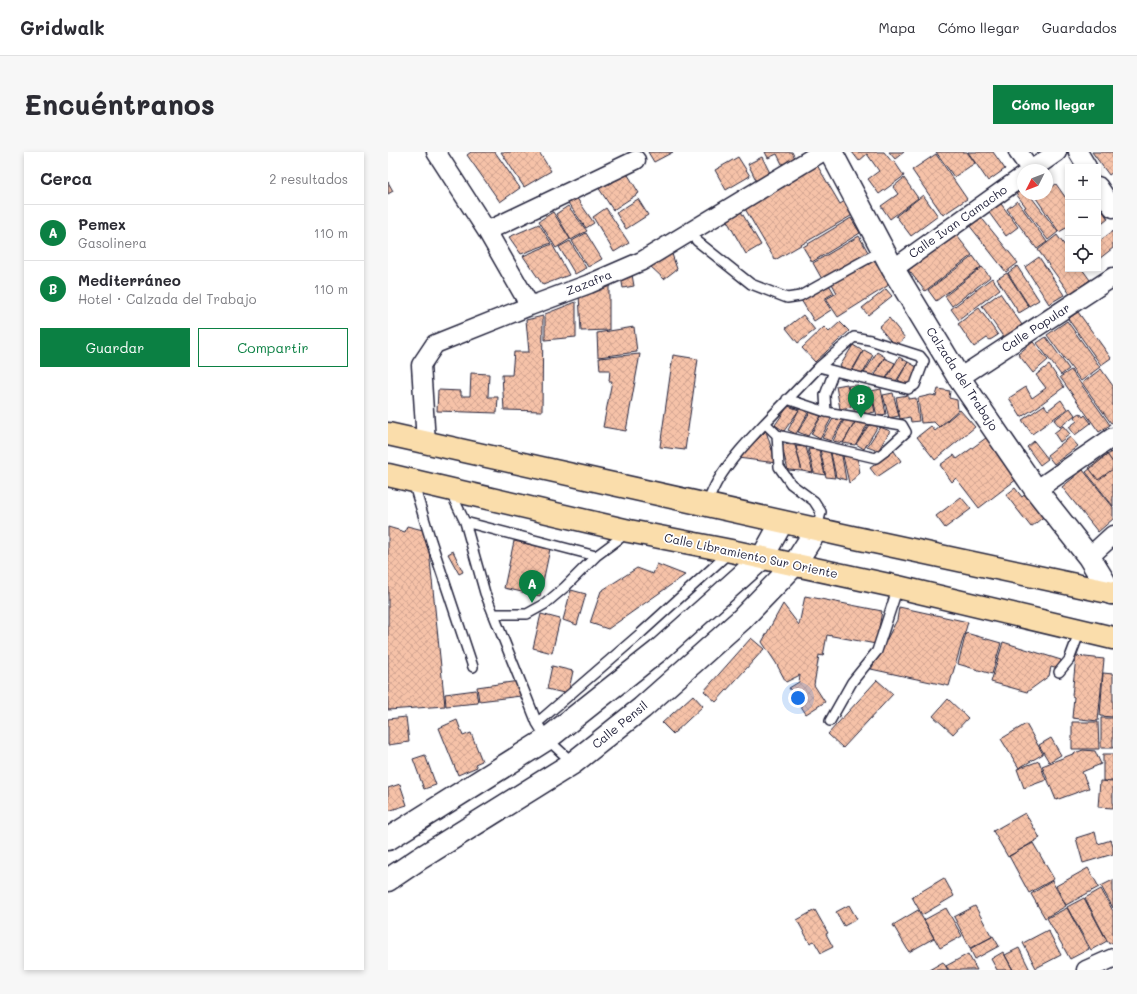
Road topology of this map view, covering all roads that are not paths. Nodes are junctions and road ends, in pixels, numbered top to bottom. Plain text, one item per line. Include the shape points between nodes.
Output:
1 (436, 152) edge
2 (822, 152) edge
3 (832, 152) edge
4 (1018, 152) edge
5 (1057, 152) edge
6 (1078, 152) edge
7 (636, 160) dead end
8 (1027, 164) edge
9 (1040, 164) edge
10 (1085, 164) edge
11 (1017, 180) edge
12 (1101, 190) edge
13 (1113, 208) edge
14 (487, 231) junction
15 (690, 232) junction
16 (888, 260) junction
17 (1113, 277) edge
18 (530, 306) junction
19 (820, 366) junction
20 (834, 371) junction
21 (959, 378) junction
22 (787, 399) junction
23 (826, 412) junction
24 (765, 423) junction
25 (388, 434) edge
26 (777, 435) junction
27 (1113, 437) edge
28 (426, 442) junction
29 (388, 475) edge
30 (413, 481) junction
31 (449, 489) junction
32 (1036, 490) junction
33 (706, 505) junction
34 (465, 522) junction
35 (782, 522) junction
36 (818, 529) junction
37 (630, 531) junction
38 (1113, 535) edge
39 (732, 551) junction
40 (596, 556) junction
41 (1089, 557) junction
42 (762, 558) junction
43 (794, 565) junction
44 (898, 588) junction
45 (1112, 593) edge
46 (493, 614) junction
47 (1080, 631) junction
48 (1113, 638) edge
49 (473, 667) dead end
50 (1059, 672) dead end
51 (830, 721) dead end
52 (542, 731) junction
53 (573, 763) junction
54 (388, 839) edge
55 (388, 880) edge
56 (1113, 958) edge
57 (1086, 970) edge

1 - 14 street
2 - 15 street, Zazafra
3 - 16 main road, Calzada del Trabajo
4 - 8 street
5 - 9 street
6 - 10 street
7 - 14 street
11 - 16 street, Calle Ivan Camacho
12 - 13 street
14 - 18 street
15 - 16 lane via 697,241 751,284 787,298 800,296
15 - 18 street, Zazafra via 642,261
16 - 21 main road, Calzada del Trabajo
17 - 21 street, Calle Popular
18 - 28 street, Zazafra via 435,344 421,365
19 - 20 lane
19 - 20 lane via 854,337 920,356 924,361 915,385 908,389
19 - 22 lane
20 - 23 lane via 825,395
21 - 32 main road, Calzada del Trabajo
22 - 23 lane
22 - 24 lane
23 - 26 lane via 902,425 906,432 876,458
24 - 26 lane
24 - 33 lane via 726,467
25 - 28 main road
26 - 36 lane via 779,467 791,484 814,501 821,512
27 - 32 street
28 - 33 main road
29 - 30 main road, Calle Libramiento Sur Oriente
30 - 31 main road, Calle Libramiento Sur Oriente
30 - 49 lane
31 - 34 lane
31 - 37 main road, Calle Libramiento Sur Oriente
32 - 41 main road, Calzada del Trabajo
33 - 35 main road
34 - 40 lane
34 - 46 lane
35 - 36 main road
35 - 42 main road
36 - 43 main road, Calle Pensil
36 - 45 main road
37 - 39 main road, Calle Libramiento Sur Oriente
37 - 40 lane
38 - 41 street
39 - 42 main road, Calle Libramiento Sur Oriente
39 - 52 lane via 635,638
40 - 46 lane via 545,604 527,614
41 - 45 main road, Calzada del Trabajo
42 - 43 main road, Calle Libramiento Sur Oriente
42 - 52 main road via 658,652
43 - 44 main road, Calle Libramiento Sur Oriente
43 - 53 main road, Calle Pensil via 724,636 642,708
44 - 47 main road, Calle Libramiento Sur Oriente
44 - 51 lane via 877,651 852,682
46 - 52 lane
47 - 48 main road, Calle Libramiento Sur Oriente
47 - 50 lane via 1069,660
52 - 53 lane
52 - 54 main road
53 - 55 main road, Calle Pensil
56 - 57 street

